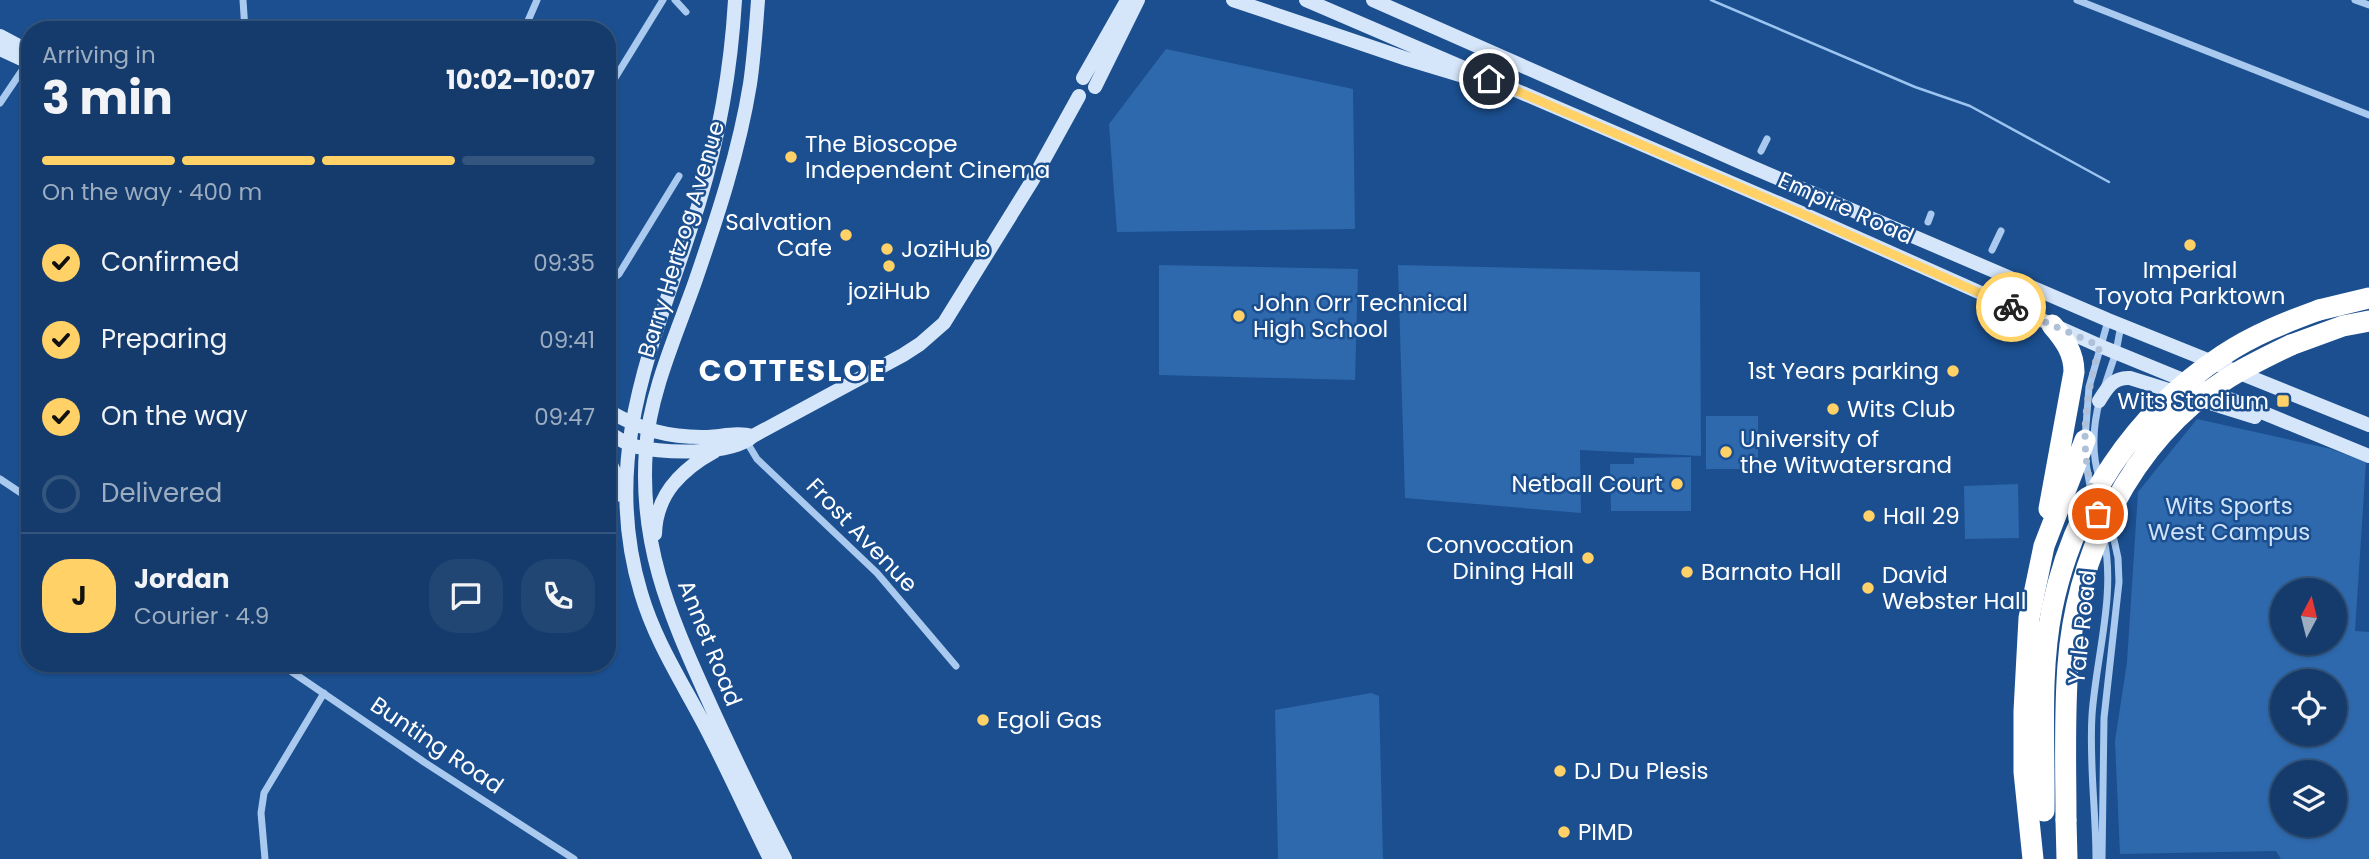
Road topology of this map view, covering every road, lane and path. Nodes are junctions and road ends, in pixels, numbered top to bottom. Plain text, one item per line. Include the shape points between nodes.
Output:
1 (243, 0) edge
2 (537, 0) edge
3 (663, 0) edge
4 (675, 0) edge
5 (735, 0) edge
6 (758, 0) edge
7 (1128, 0) edge
8 (1138, 0) edge
9 (1233, 0) edge
10 (1306, 0) edge
11 (1373, 0) edge
12 (2077, 0) edge
13 (2355, 0) edge
14 (2369, 5) edge
15 (686, 12) dead end
16 (244, 21) edge
17 (528, 21) edge
18 (0, 36) edge
19 (0, 49) edge
20 (21, 53) edge
21 (21, 56) edge
22 (21, 71) edge
23 (616, 76) edge
24 (1489, 79) junction
25 (1089, 83) junction
26 (0, 103) edge
27 (2369, 115) edge
28 (1767, 139) dead end
29 (1761, 151) dead end
30 (679, 176) dead end
31 (2001, 231) dead end
32 (1992, 250) dead end
33 (616, 276) edge
34 (2369, 298) edge
35 (2369, 321) edge
36 (2114, 322) junction
37 (2053, 326) junction
38 (2369, 335) edge
39 (2297, 343) junction
40 (2100, 346) junction
41 (2119, 353) junction
42 (2188, 396) junction
43 (2099, 401) junction
44 (616, 416) edge
45 (631, 425) junction
46 (2369, 425) edge
47 (649, 431) junction
48 (616, 437) edge
49 (747, 437) junction
50 (2085, 440) junction
51 (2333, 442) junction
52 (629, 444) junction
53 (646, 448) junction
54 (720, 449) junction
55 (2369, 456) edge
56 (616, 476) edge
57 (0, 479) edge
58 (21, 493) edge
59 (626, 517) junction
60 (2044, 546) junction
61 (653, 558) junction
62 (956, 666) dead end
63 (292, 672) edge
64 (324, 693) junction
65 (2036, 809) junction
66 (265, 859) edge
67 (574, 859) edge
68 (770, 859) edge
69 (785, 859) edge
70 (2033, 859) edge
71 (2045, 859) edge
72 (2067, 859) edge
73 (2096, 859) edge
74 (2102, 859) edge

1 - 16 street
2 - 17 street
3 - 23 street
4 - 15 street
5 - 45 main road, Barry Hertzog Avenue via 713,153 642,373
6 - 47 main road, Barry Hertzog Avenue via 750,84 730,174 676,331
7 - 25 main road
8 - 25 main road
9 - 24 main road via 1448,73
10 - 24 main road, Empire Road
11 - 36 main road, Empire Road
12 - 27 street
13 - 14 street
18 - 20 main road
19 - 21 main road
22 - 26 street
24 - 37 main road, Empire Road
25 - 49 main road via 1093,93 1079,96 944,323 894,360
28 - 29 street
30 - 33 street
31 - 32 street
34 - 65 highway, bridge via 2319,310 2234,348 2177,390 2127,444 2101,482 2061,575 2047,643
35 - 39 highway
36 - 40 street, Yale Road
36 - 41 street, Yale Road
36 - 46 main road, Empire Road
37 - 40 main road, Empire Road
37 - 60 highway via 2068,347 2074,372
38 - 39 highway
39 - 72 highway, bridge via 2224,380 2195,403 2148,452 2110,510 2086,570 2072,631
40 - 41 main road, Empire Road
40 - 50 street, Yale Road via 2089,387
41 - 42 main road via 2135,368
41 - 43 street, Yale Road
41 - 51 main road, Empire Road
42 - 43 main road via 2124,377 2108,386
42 - 51 main road
43 - 74 street, Yale Road via 2094,456 2118,558 2119,582 2104,718
44 - 45 main road
45 - 47 main road
45 - 52 main road, Barry Hertzog Avenue
47 - 49 main road
47 - 53 main road, Barry Hertzog Avenue
48 - 52 main road
49 - 54 main road
49 - 62 street, Frost Avenue via 757,458 877,573
50 - 60 highway
50 - 73 street, Yale Road via 2086,473 2109,565 2092,717
51 - 55 main road, Empire Road
52 - 53 main road
52 - 59 main road, Annet Road
53 - 54 main road
53 - 61 main road, Annet Road via 646,508
54 - 61 main road via 686,469 666,493 655,523
56 - 59 main road
57 - 58 street
59 - 68 main road, Annet Road via 649,618
60 - 65 highway via 2029,618 2025,699 2024,772
61 - 69 main road, Annet Road via 680,637
63 - 64 street, Bunting Road
64 - 66 street via 267,785 261,813
64 - 67 street, Bunting Road
65 - 70 highway
65 - 71 highway

